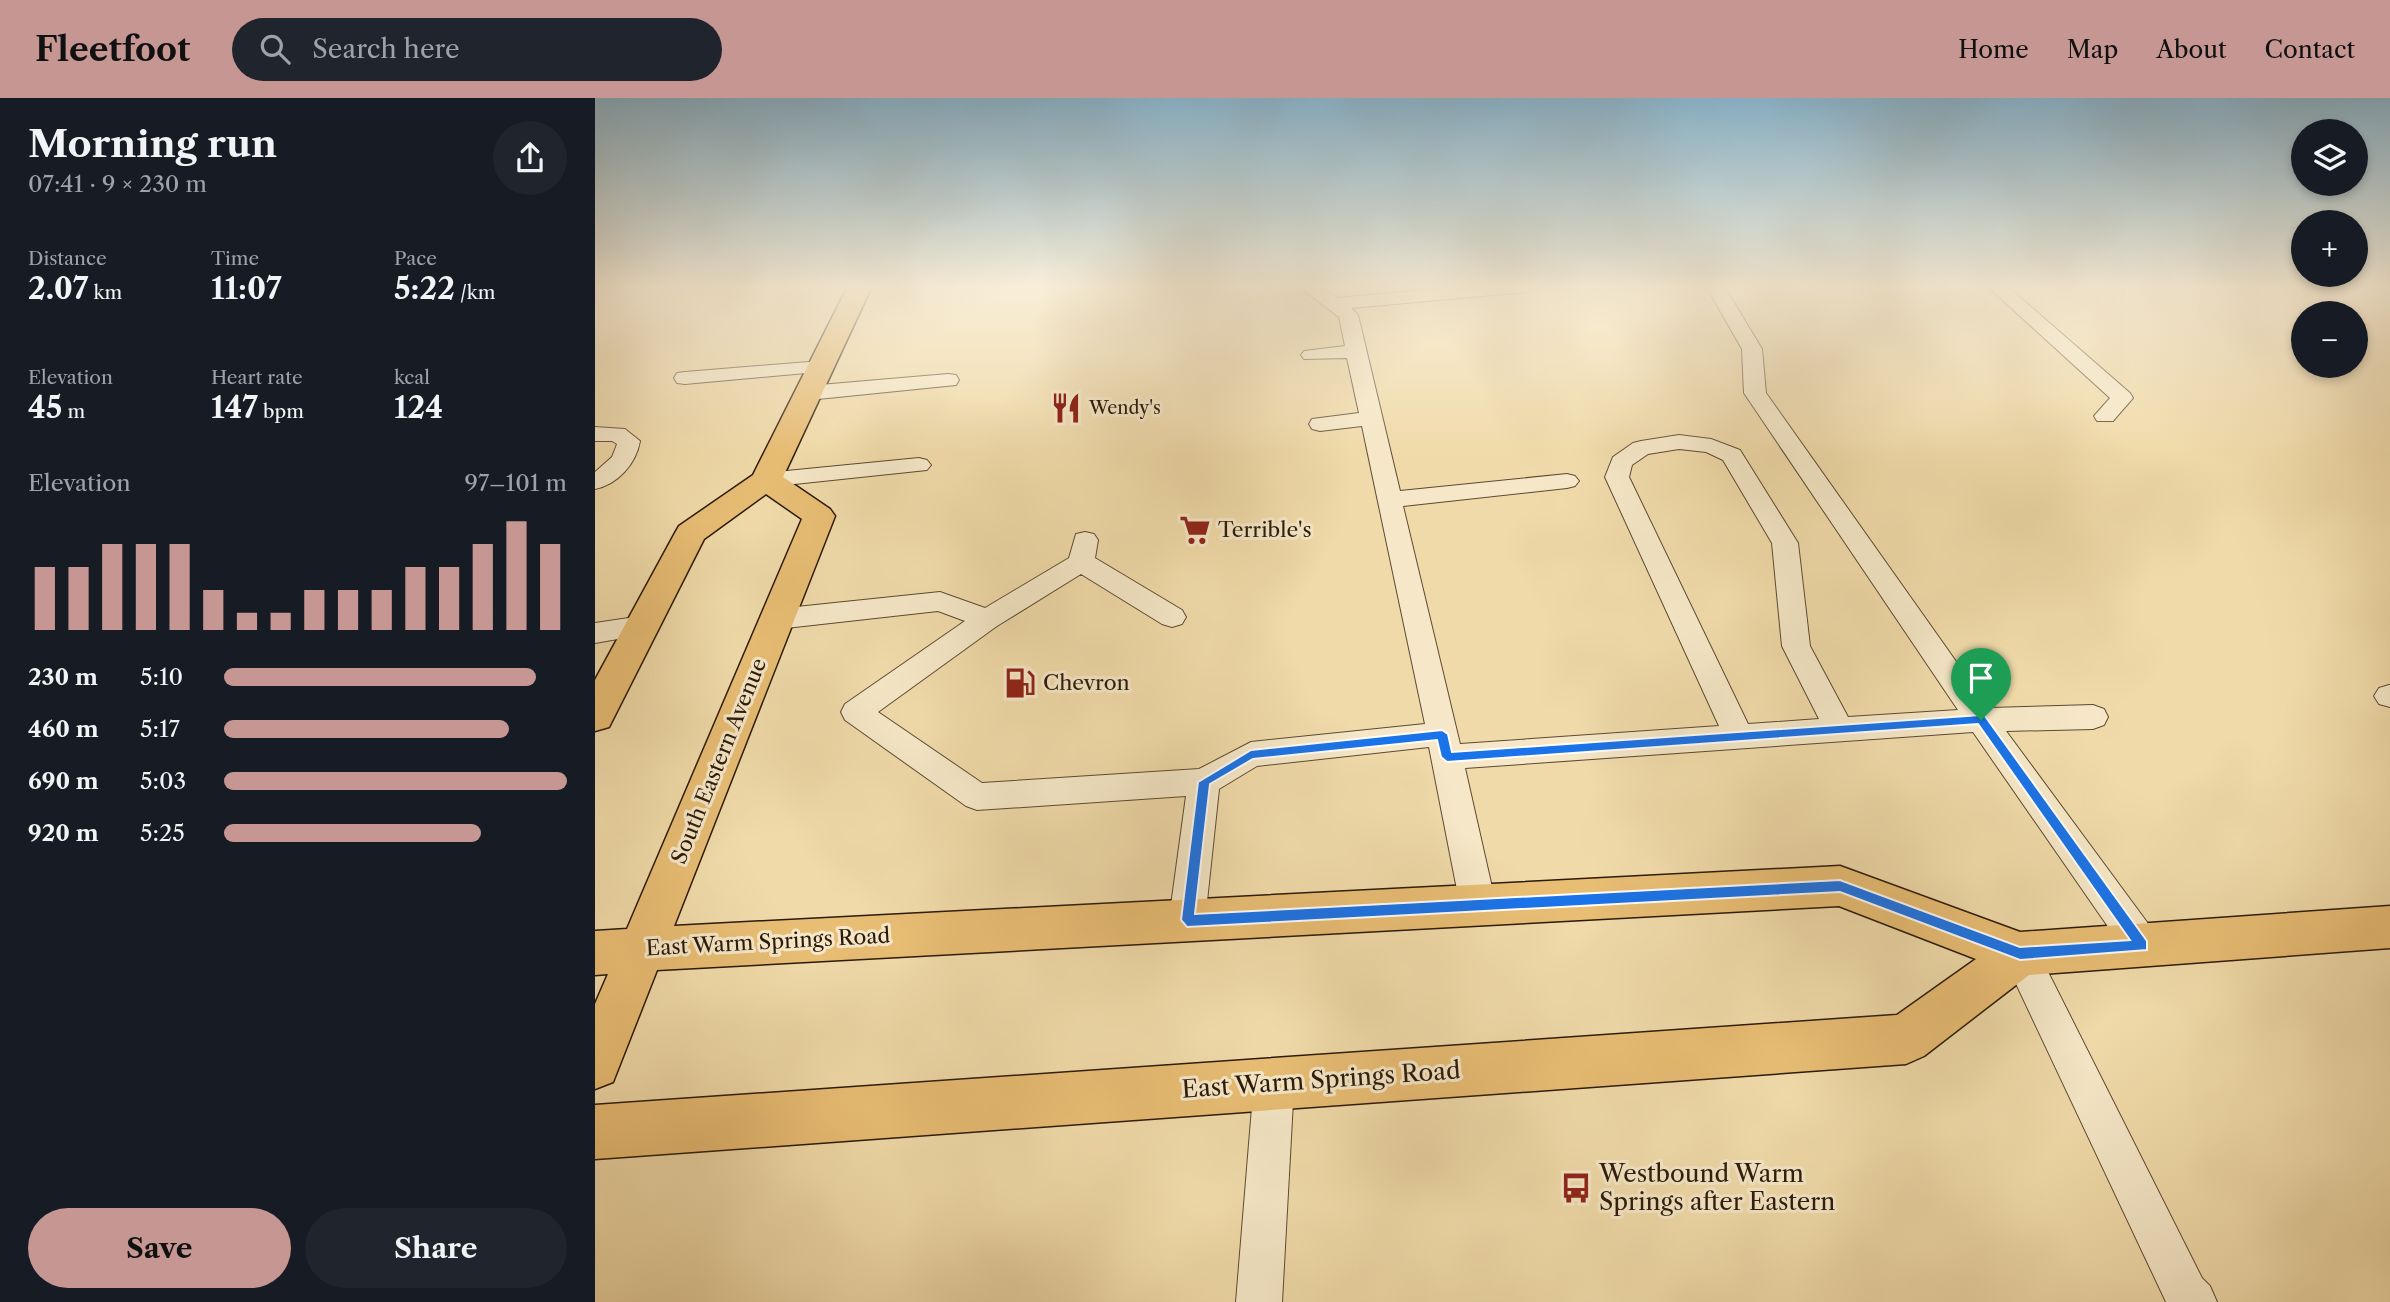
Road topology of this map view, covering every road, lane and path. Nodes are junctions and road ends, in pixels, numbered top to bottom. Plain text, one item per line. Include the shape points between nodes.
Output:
1 (833, 342) edge
2 (1354, 342) edge
3 (1748, 342) edge
4 (2059, 342) edge
5 (1356, 351) junction
6 (1311, 355) dead end
7 (821, 366) junction
8 (685, 378) dead end
9 (948, 380) dead end
10 (808, 393) junction
11 (2105, 416) dead end
12 (1370, 418) junction
13 (1320, 424) dead end
14 (595, 434) edge
15 (919, 466) dead end
16 (766, 480) junction
17 (1567, 481) dead end
18 (595, 482) edge
19 (1389, 500) junction
20 (1172, 617) dead end
21 (987, 619) junction
22 (777, 620) junction
23 (642, 626) junction
24 (595, 633) edge
25 (595, 716) edge
26 (2093, 717) dead end
27 (1981, 720) junction
28 (1839, 729) junction
29 (1739, 737) junction
30 (1444, 746) junction
31 (1204, 782) junction
32 (1478, 905) junction
33 (1187, 920) junction
34 (2390, 928) edge
35 (2142, 945) junction
36 (643, 949) junction
37 (595, 953) edge
38 (2020, 954) junction
39 (595, 1065) edge
40 (1274, 1083) junction
41 (595, 1132) edge
42 (1259, 1302) edge
43 (2194, 1302) edge

1 - 7 main road
2 - 5 lane
3 - 27 lane via 1755,393
4 - 11 lane via 2122,398
5 - 6 lane
5 - 12 lane
7 - 8 lane
7 - 10 main road
9 - 10 lane
10 - 16 main road
12 - 13 lane
12 - 19 lane
14 - 18 lane via 617,434 629,441 627,454
15 - 16 lane
16 - 22 main road, South Eastern Avenue via 819,516
16 - 23 main road via 691,533
17 - 19 lane
19 - 30 lane
20 - 21 lane via 1083,551
21 - 22 lane via 940,601
21 - 31 lane via 856,712 977,797
22 - 36 main road, South Eastern Avenue
23 - 24 lane
23 - 25 main road
26 - 27 lane
27 - 28 lane
27 - 35 lane
28 - 29 lane
28 - 29 lane via 1796,646 1785,543 1732,455 1711,446 1679,442 1640,448 1621,462 1617,477
29 - 30 lane
30 - 31 lane via 1251,754
30 - 32 lane
31 - 33 lane
32 - 33 main road, East Warm Springs Road
32 - 38 main road, East Warm Springs Road via 1840,886
33 - 36 main road, East Warm Springs Road
34 - 35 main road, East Warm Springs Road
35 - 38 main road, East Warm Springs Road
36 - 37 main road, East Warm Springs Road
36 - 39 main road, South Eastern Avenue
38 - 40 main road, East Warm Springs Road via 1906,1039
38 - 43 lane via 2186,1294
40 - 41 main road, East Warm Springs Road
40 - 42 lane

